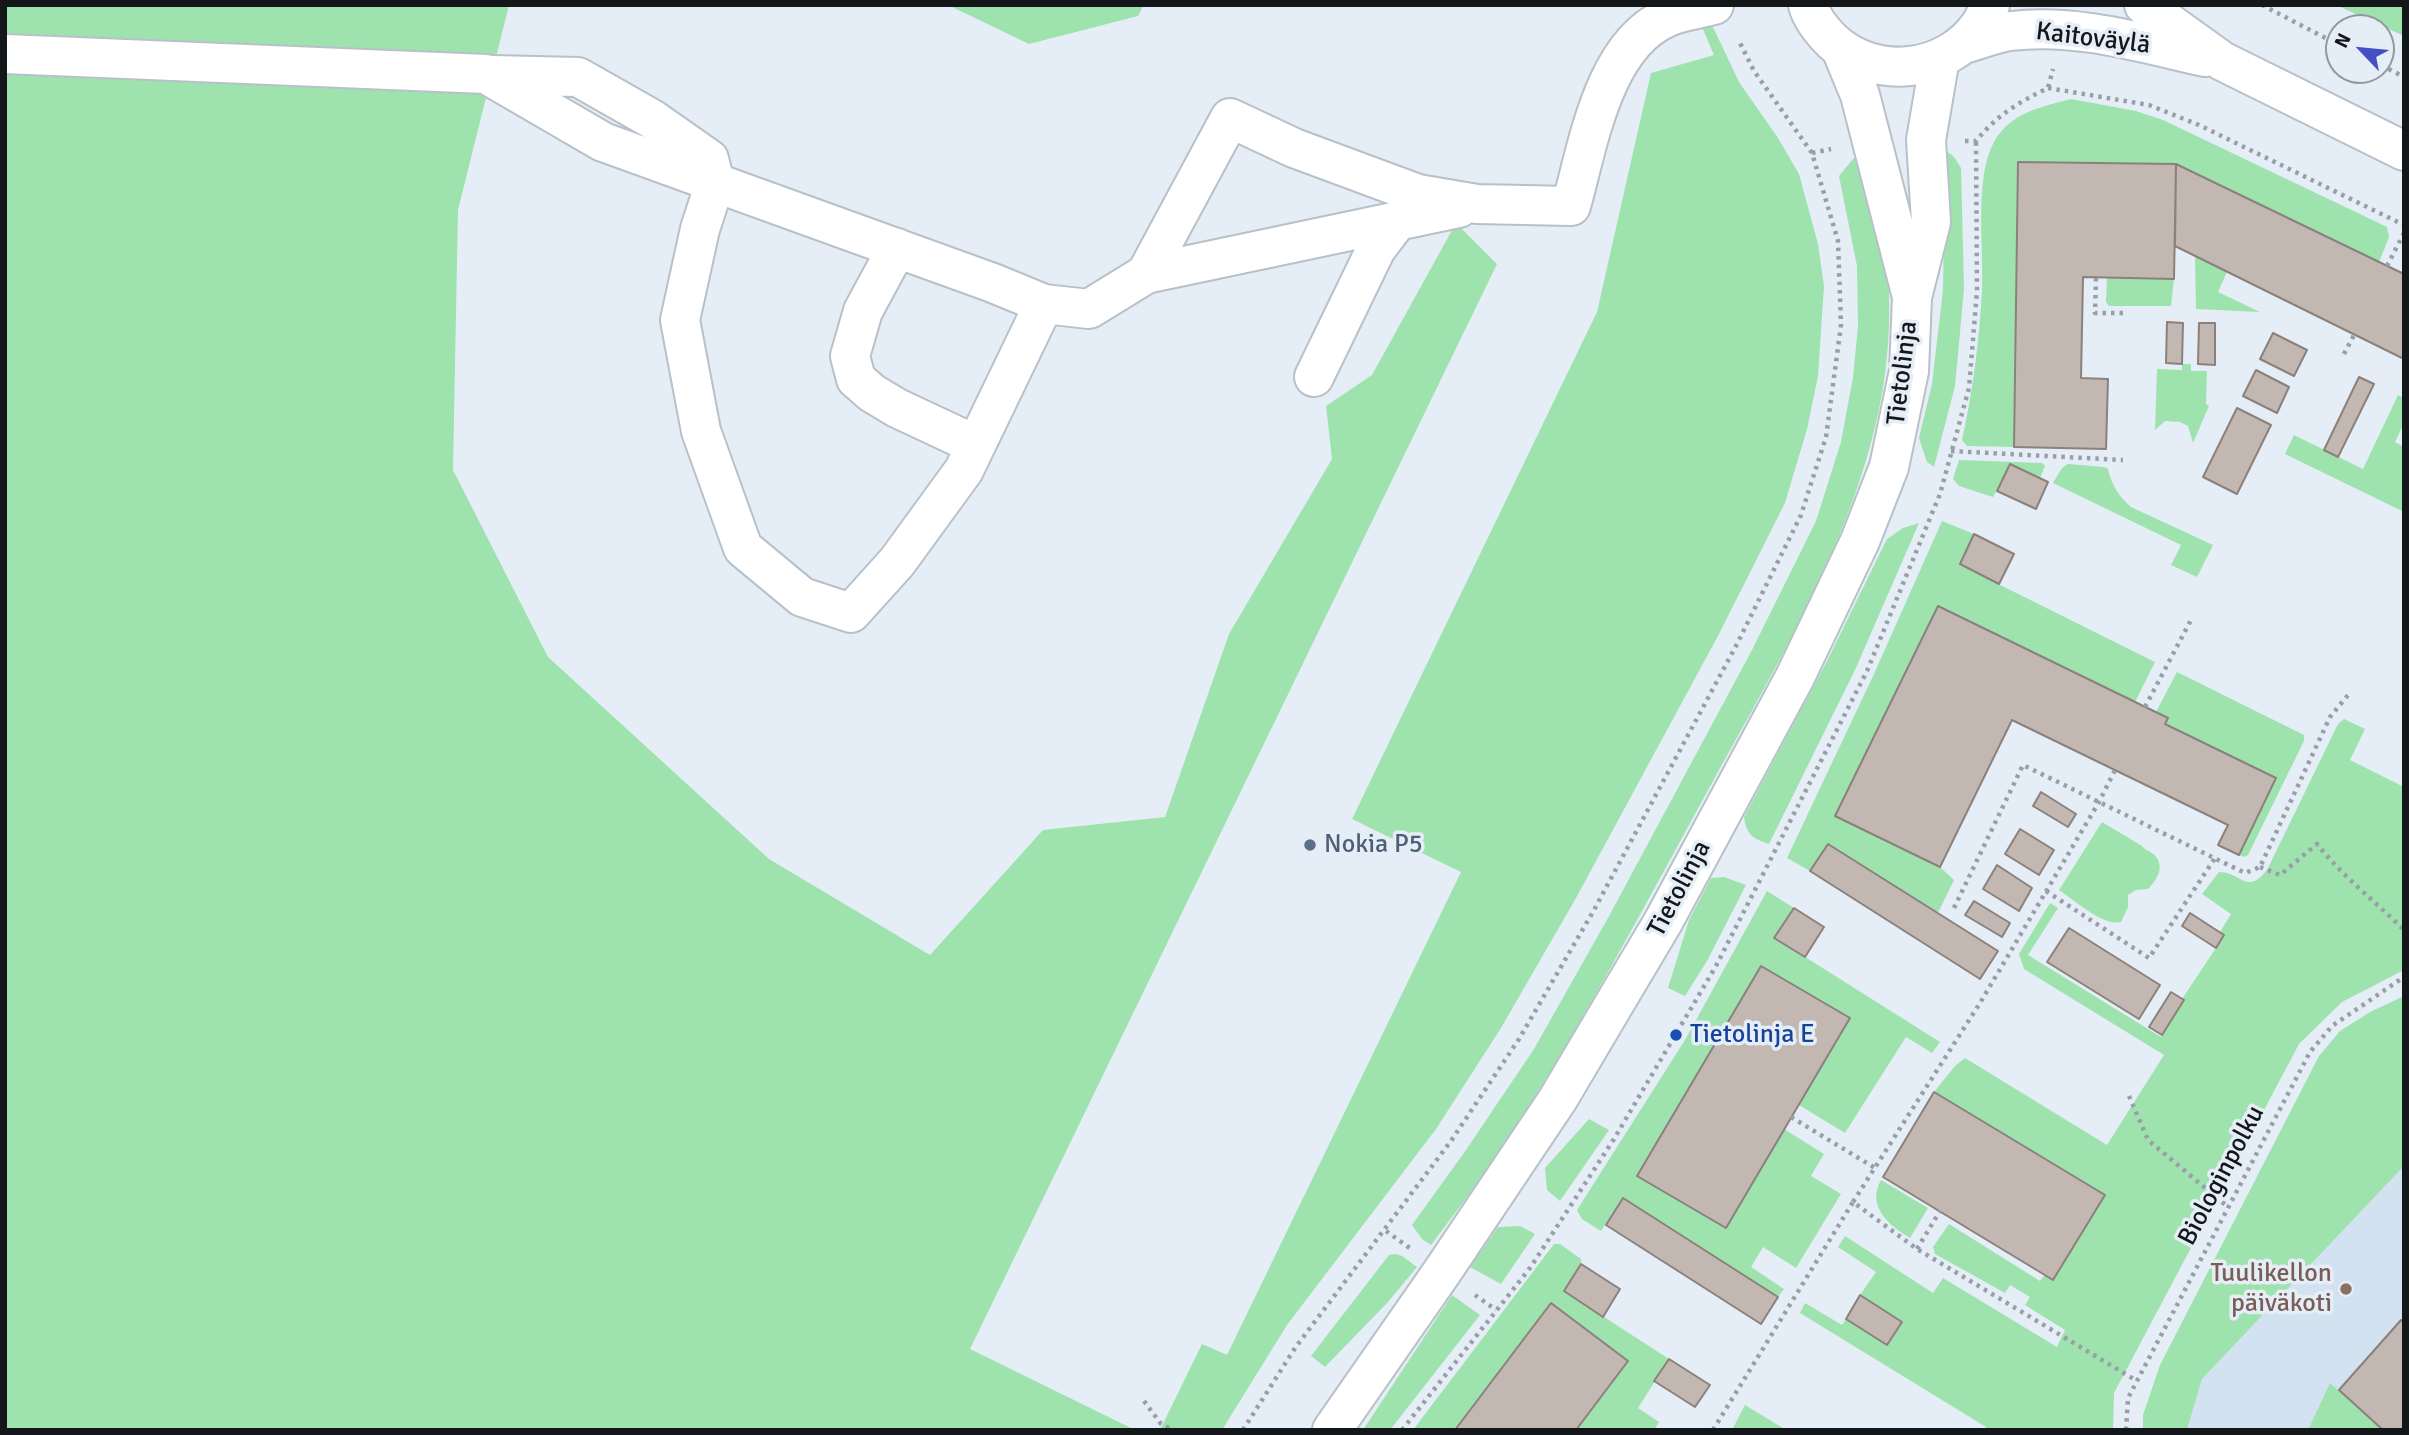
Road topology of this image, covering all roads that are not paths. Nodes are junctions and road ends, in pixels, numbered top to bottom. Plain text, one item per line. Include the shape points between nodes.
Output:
1 (1808, 5) edge
2 (1990, 5) edge
3 (2144, 5) edge
4 (1725, 18) edge
5 (1842, 49) junction
6 (1952, 51) junction
7 (5, 54) edge
8 (2222, 61) junction
9 (2404, 151) edge
10 (715, 183) junction
11 (1477, 204) junction
12 (1398, 220) junction
13 (897, 248) junction
14 (1146, 274) junction
15 (1912, 297) junction
16 (1044, 304) junction
17 (1314, 377) dead end
18 (976, 445) junction
19 (1332, 1430) edge

1 - 5 street via 1823,32
2 - 6 street via 1980,24
3 - 8 street, Kaitoväylä
4 - 11 street via 1667,17 1639,35 1625,52 1603,93 1571,206
5 - 6 street, Kaitoväylä via 1865,62 1889,67 1916,66
5 - 15 street, Tietolinja via 1860,95
6 - 8 street, Kaitoväylä via 2010,32 2063,30
6 - 15 street, Tietolinja via 1926,140 1931,222
7 - 10 street via 486,74 603,142
8 - 9 street, Kaitoväylä
10 - 13 street
10 - 18 street via 680,320 701,431 743,548 802,597 851,613 897,562 964,470
11 - 12 street
11 - 14 street via 1418,194 1294,148 1230,118
12 - 14 street
12 - 17 street via 1376,249
13 - 16 street
13 - 18 street via 863,312 850,356 856,379 897,408
14 - 16 street via 1089,309
15 - 19 street, Tietolinja via 1909,370 1889,467 1860,541 1795,677 1664,922 1558,1099
16 - 18 street

